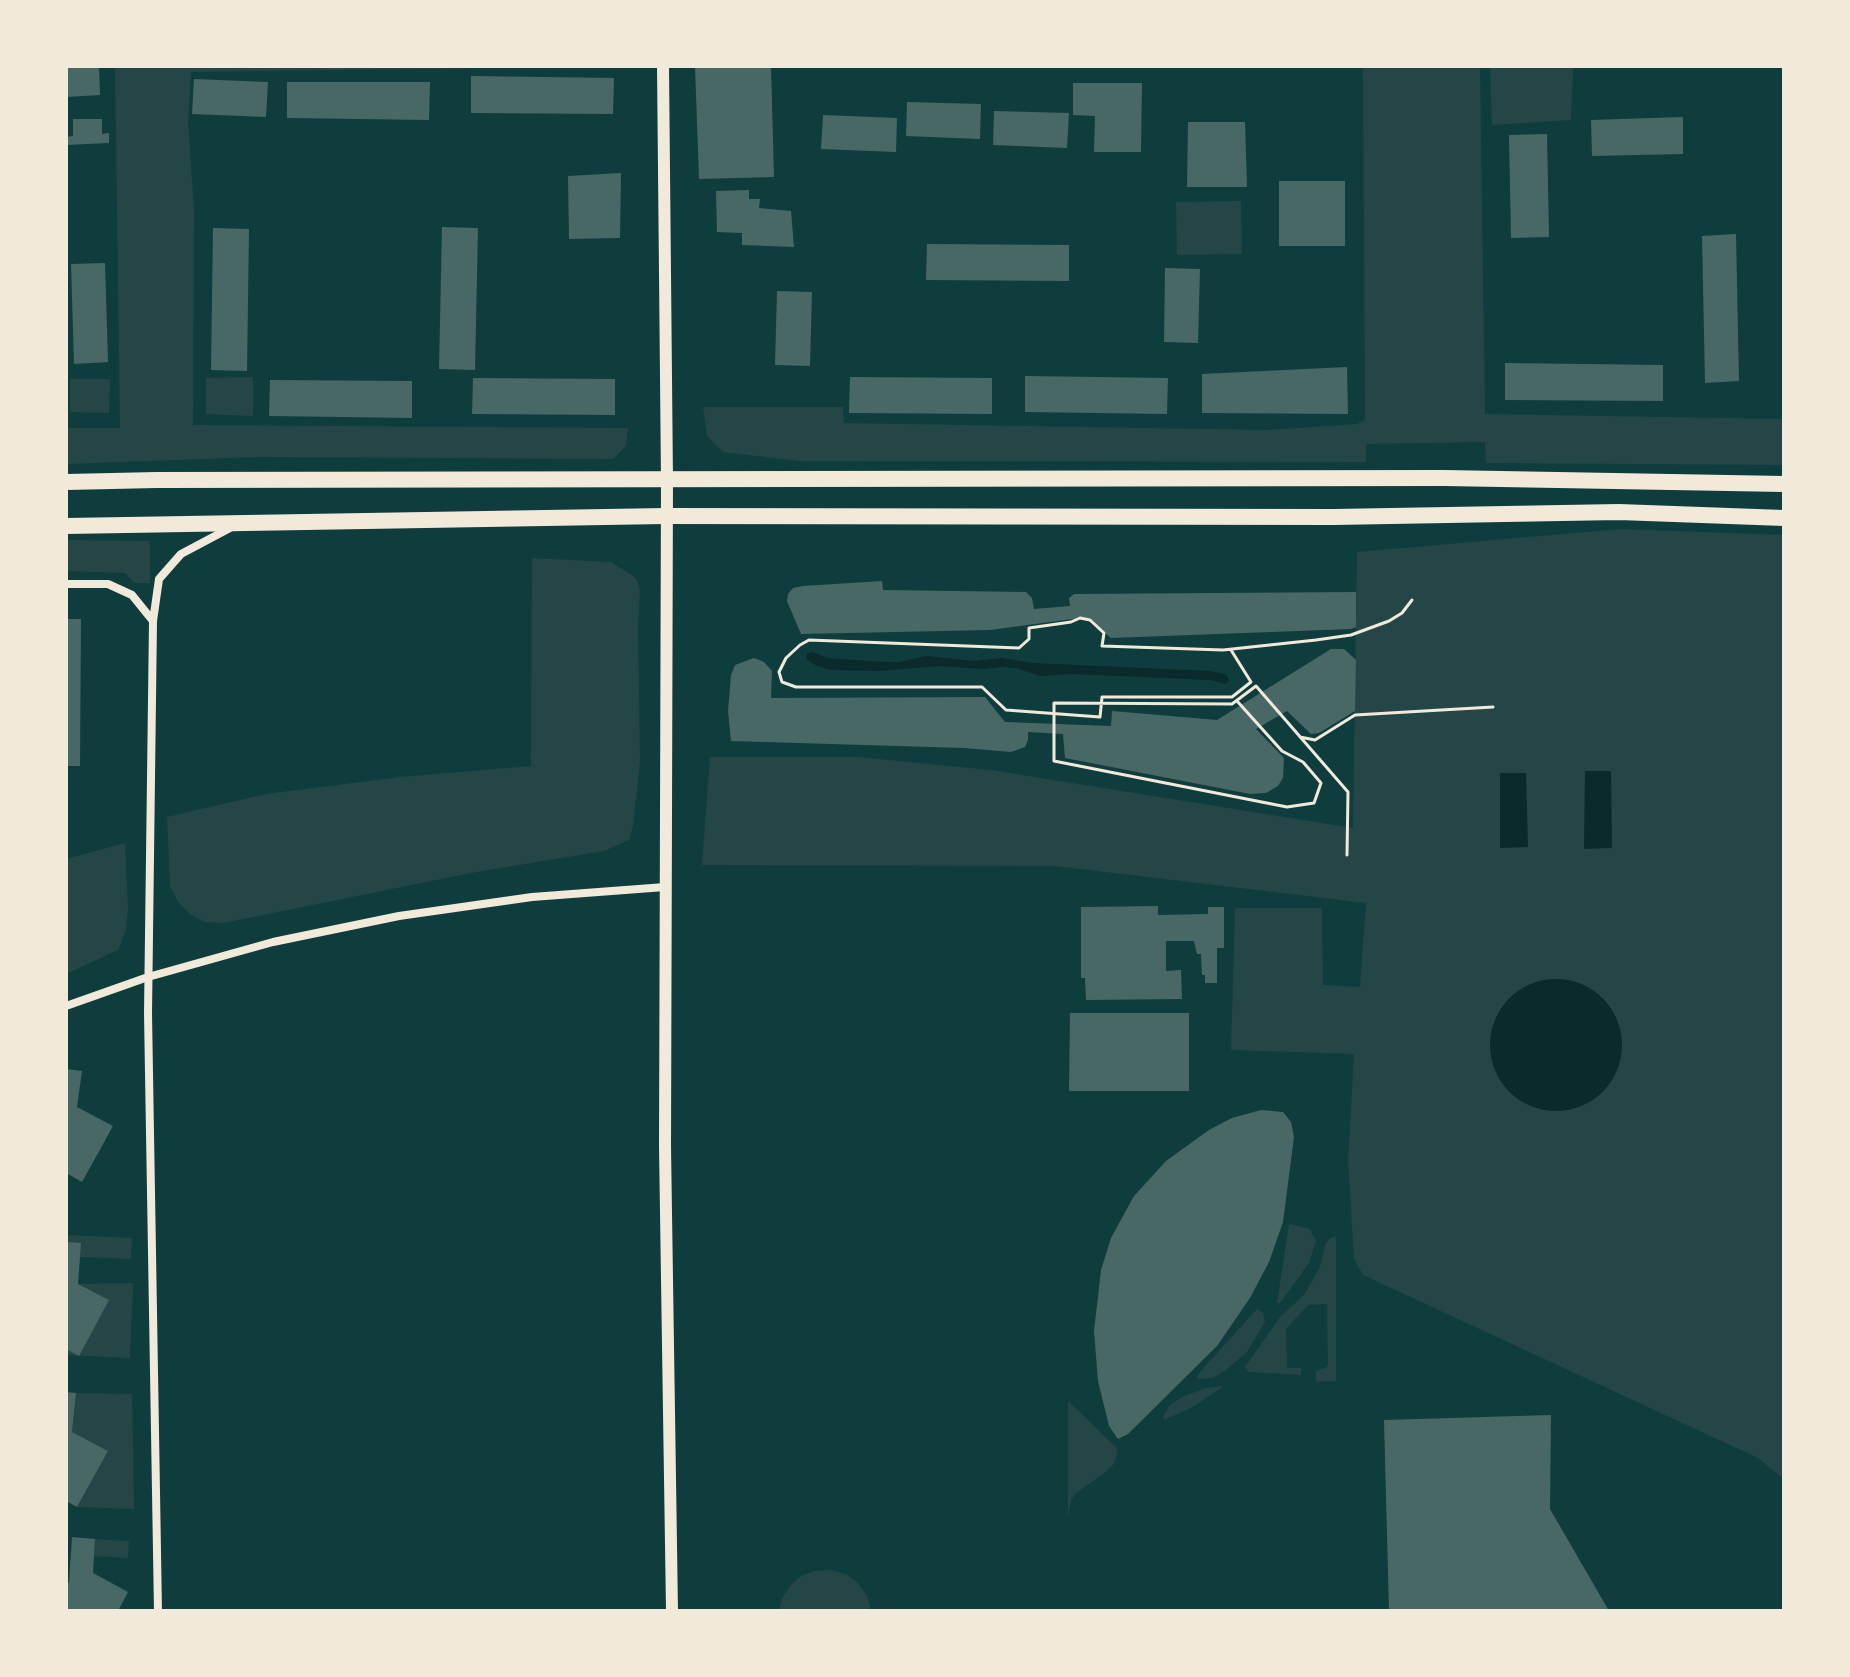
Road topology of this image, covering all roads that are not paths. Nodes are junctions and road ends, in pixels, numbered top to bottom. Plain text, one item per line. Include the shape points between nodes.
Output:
1 (663, 66) edge
2 (667, 481) junction
3 (66, 482) edge
4 (1784, 484) edge
5 (665, 516) junction
6 (1784, 518) edge
7 (238, 524) junction
8 (66, 526) edge
9 (66, 584) edge
10 (153, 621) junction
11 (665, 887) junction
12 (148, 977) junction
13 (66, 1006) edge
14 (158, 1611) edge
15 (672, 1611) edge

1 - 2 street
2 - 3 main road
2 - 4 main road via 1444,478
2 - 5 street
5 - 6 main road via 1619,512
5 - 7 main road
5 - 11 street
7 - 8 main road
7 - 10 street via 181,554 166,571 159,579
9 - 10 street via 108,584 132,595
10 - 12 street
11 - 12 street via 532,897 399,916 273,942
11 - 15 street
12 - 13 street
12 - 14 street

